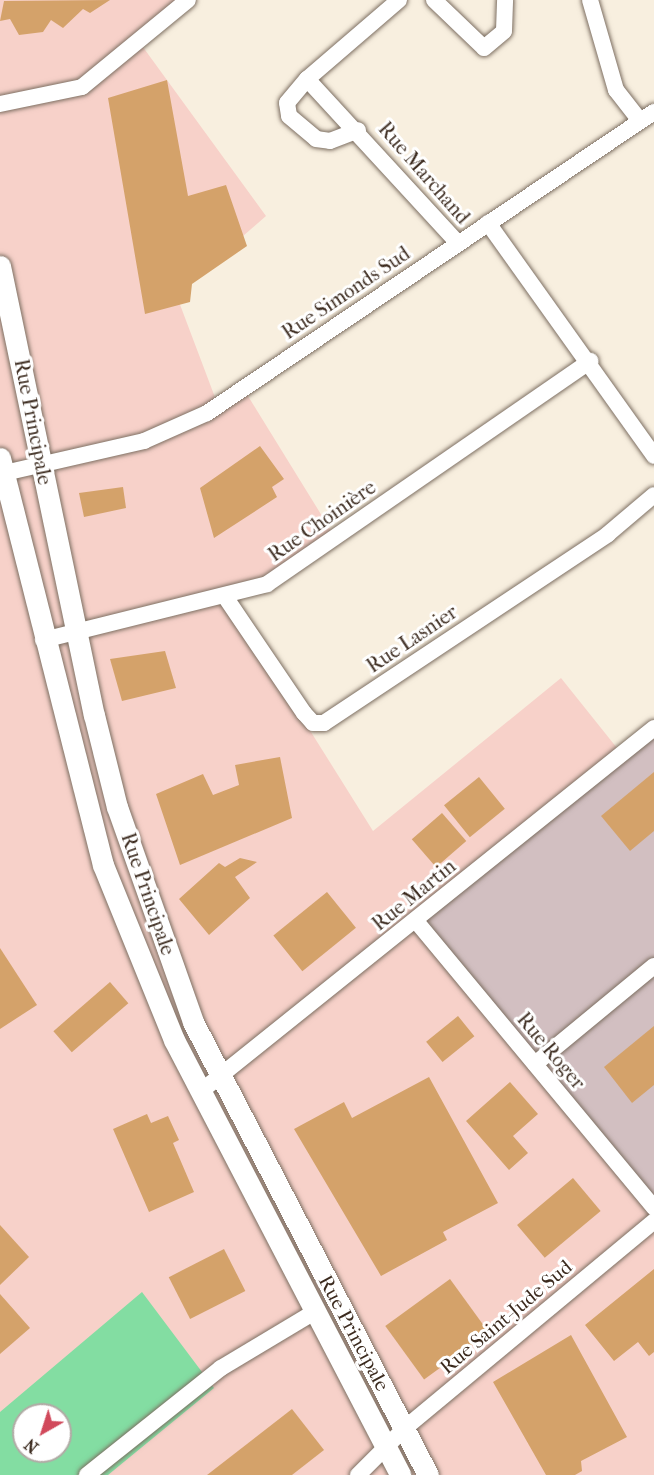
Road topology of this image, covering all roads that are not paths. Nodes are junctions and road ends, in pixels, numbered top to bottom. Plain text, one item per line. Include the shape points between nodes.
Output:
1 (189, 0) edge
2 (399, 0) edge
3 (434, 0) edge
4 (505, 0) edge
5 (590, 0) edge
6 (307, 79) junction
7 (0, 104) edge
8 (647, 116) edge
9 (358, 130) junction
10 (488, 223) junction
11 (458, 243) junction
12 (0, 266) edge
13 (590, 361) junction
14 (654, 456) edge
15 (42, 465) junction
16 (1, 469) edge
17 (654, 495) edge
18 (226, 598) junction
19 (73, 632) junction
20 (44, 640) junction
21 (654, 728) edge
22 (416, 921) junction
23 (654, 966) edge
24 (535, 1064) junction
25 (222, 1078) junction
26 (200, 1092) junction
27 (654, 1208) edge
28 (654, 1221) edge
29 (313, 1312) junction
30 (405, 1428) junction
31 (385, 1446) junction
32 (87, 1475) edge
33 (358, 1475) edge
34 (400, 1475) edge
35 (428, 1475) edge

1 - 7 street via 82,87
2 - 6 street, Rue Marchand
3 - 4 street via 484,48 504,31
5 - 8 street via 616,90
6 - 9 street, Rue Marchand
6 - 9 street, Rue Marchand via 287,103 289,116 316,139 330,141
8 - 10 street, Rue Simonds Sud
9 - 11 street, Rue Marchand
10 - 11 street, Rue Simonds Sud
10 - 13 street
11 - 15 street, Rue Simonds Sud via 207,413 144,441
12 - 15 main road, Rue Principale
13 - 14 street
13 - 18 street, Rue Choinière via 267,584
15 - 16 street, Rue Simonds Sud
15 - 19 main road, Rue Principale
16 - 20 main road, Rue Principale
17 - 18 street, Rue Lasnier via 608,534 324,723 313,723 304,713
18 - 19 street, Rue Choinière
19 - 20 street, Rue Choinière
19 - 25 main road, Rue Principale via 117,807 193,1022
20 - 26 main road, Rue Principale via 103,864
21 - 22 street, Rue Martin
22 - 24 street, Rue Roger
22 - 25 street, Rue Martin
23 - 24 street
24 - 27 street, Rue Roger
25 - 26 street, Rue Martin
25 - 30 main road, Rue Principale
26 - 29 main road, Rue Principale
28 - 30 street, Rue Saint-Jude Sud
29 - 31 main road, Rue Principale
29 - 32 street via 222,1368
30 - 31 street, Rue Saint-Jude Sud
30 - 35 main road, Rue Principale
31 - 33 street, Rue Saint-Jude Sud
31 - 34 main road, Rue Principale

